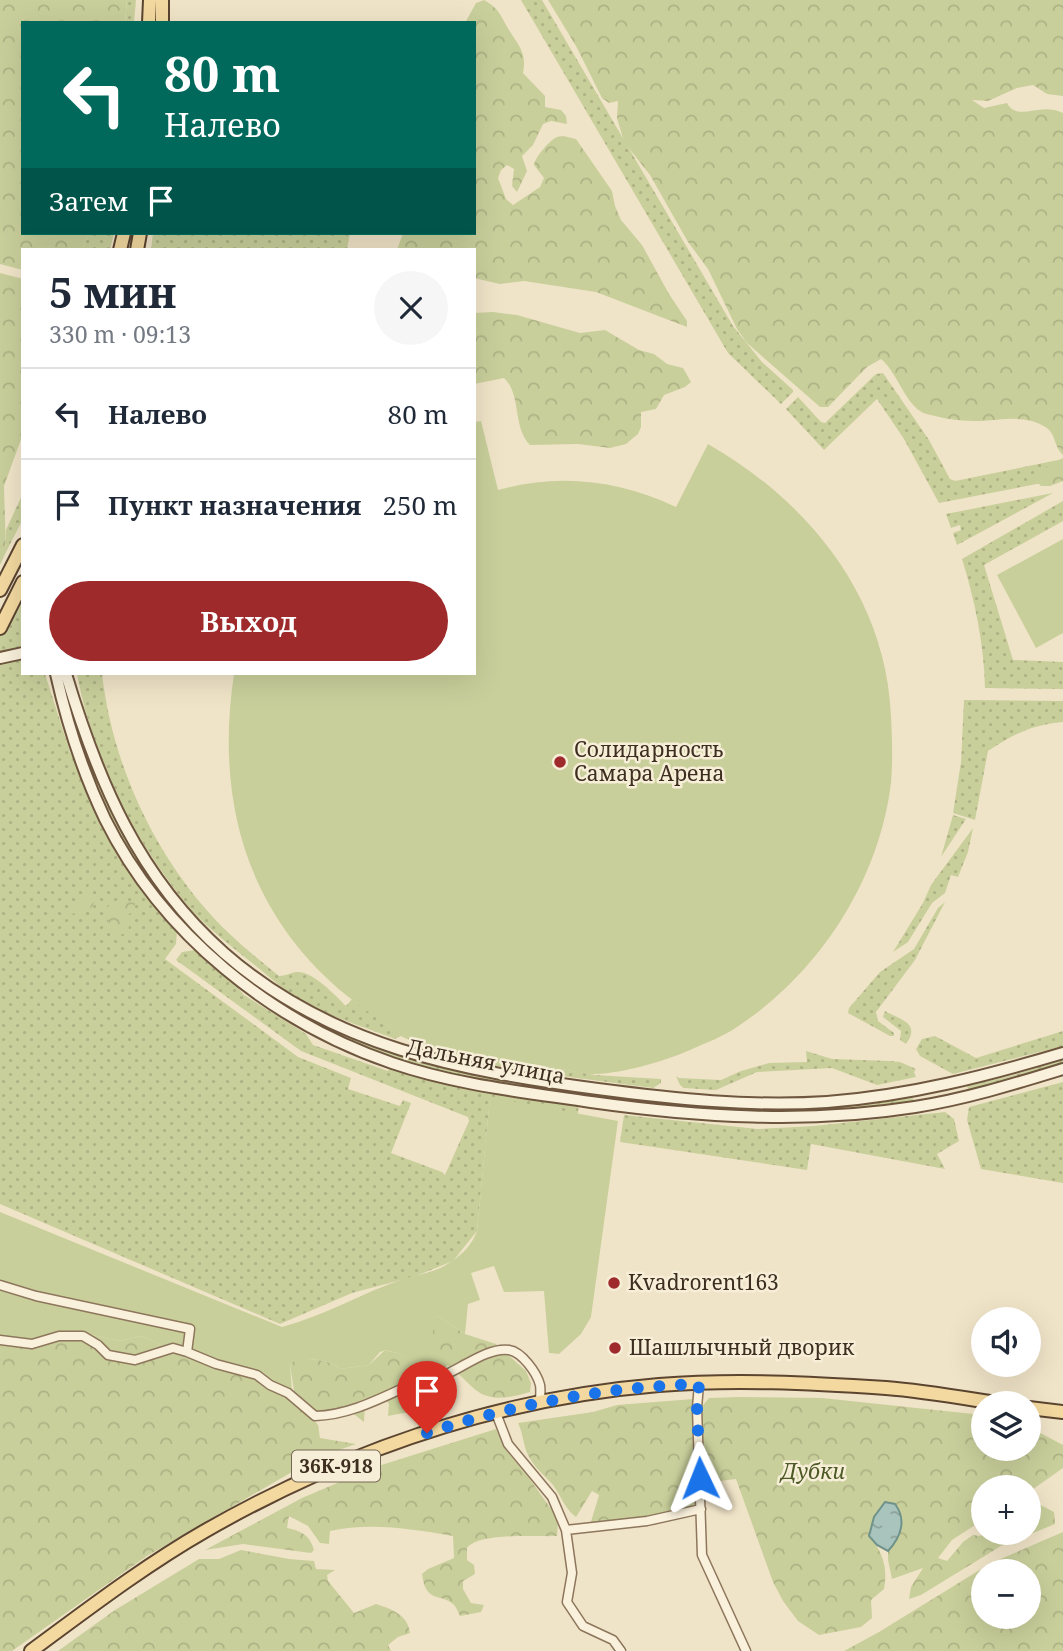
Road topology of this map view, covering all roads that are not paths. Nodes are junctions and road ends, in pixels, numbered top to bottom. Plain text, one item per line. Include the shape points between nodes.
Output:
1 (150, 0) edge
2 (162, 0) edge
3 (149, 21) edge
4 (162, 21) edge
5 (21, 549) edge
6 (21, 570) edge
7 (7, 577) junction
8 (21, 586) edge
9 (0, 590) edge
10 (0, 628) edge
11 (21, 653) edge
12 (0, 658) edge
13 (53, 675) edge
14 (68, 675) edge
15 (291, 1009) junction
16 (1063, 1053) edge
17 (1063, 1069) edge
18 (529, 1079) junction
19 (936, 1087) junction
20 (526, 1093) junction
21 (669, 1098) junction
22 (828, 1101) junction
23 (940, 1102) junction
24 (667, 1111) junction
25 (828, 1115) junction
26 (0, 1285) edge
27 (0, 1340) edge
28 (187, 1352) junction
29 (699, 1384) junction
30 (971, 1400) edge
31 (540, 1402) junction
32 (1041, 1409) edge
33 (1063, 1412) edge
34 (496, 1413) junction
35 (701, 1509) junction
36 (566, 1530) junction
37 (31, 1651) edge
38 (621, 1651) edge
39 (746, 1651) edge

1 - 3 main road
2 - 4 main road
5 - 7 main road
6 - 7 main road
7 - 9 main road
8 - 10 main road
11 - 12 main road
13 - 15 main road, Дальняя улица via 106,820 148,887 217,961 262,998
14 - 15 main road, Дальняя улица via 103,783 147,866 223,952
15 - 18 main road, Дальняя улица via 422,1058
15 - 20 main road, Дальняя улица via 327,1036 395,1064
16 - 19 main road, Дальняя улица
17 - 23 main road, Дальняя улица
18 - 20 main road
18 - 21 main road, Дальняя улица
19 - 22 main road, Дальняя улица
19 - 23 main road
20 - 24 main road, Дальняя улица
21 - 22 main road, Дальняя улица via 755,1104
21 - 24 main road
22 - 25 main road
23 - 25 main road, Дальняя улица
24 - 25 main road, Дальняя улица via 713,1116
26 - 28 street via 190,1329
27 - 28 street via 32,1344 59,1336 83,1336 108,1355 135,1360 173,1348
28 - 31 street via 257,1375 315,1416 331,1416 507,1349 528,1364 540,1385
29 - 30 main road, 36К-918 via 889,1388
29 - 31 main road, 36К-918 via 659,1385
29 - 35 street
31 - 34 main road, 36К-918
32 - 33 main road
34 - 36 street via 508,1444 552,1497
34 - 37 main road, 36К-918 via 386,1445 311,1476 187,1542
35 - 36 street via 647,1521
35 - 39 street via 702,1555
36 - 38 street via 572,1573 567,1602 583,1626 613,1640

